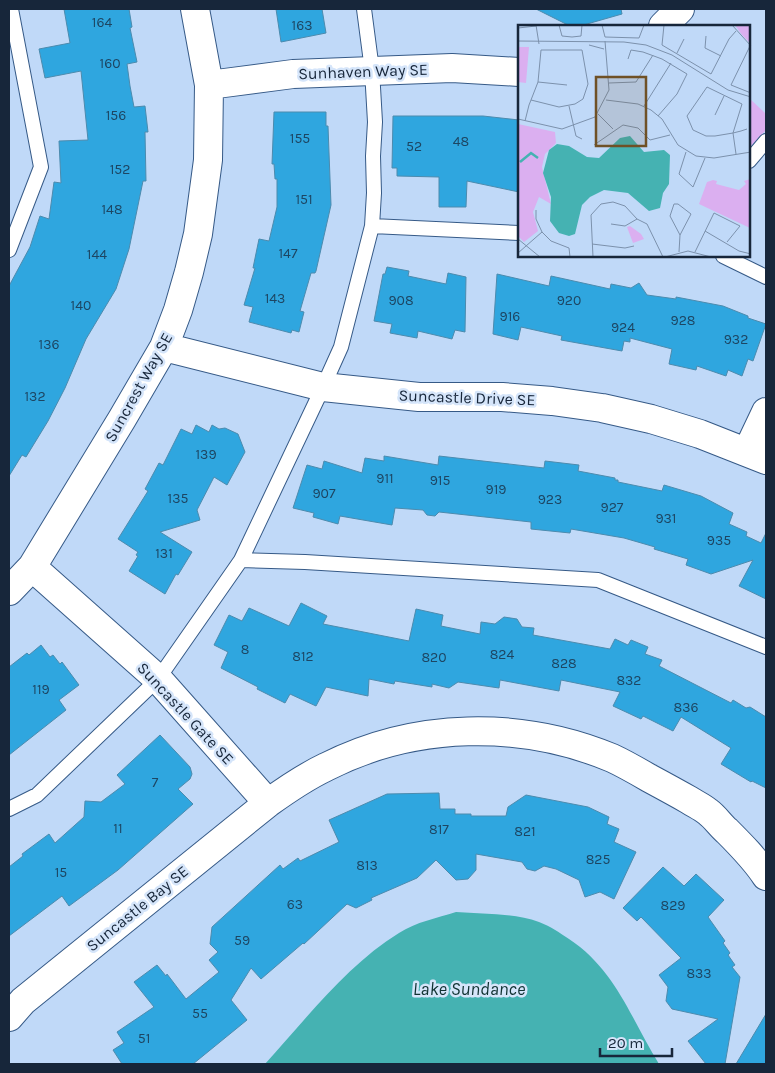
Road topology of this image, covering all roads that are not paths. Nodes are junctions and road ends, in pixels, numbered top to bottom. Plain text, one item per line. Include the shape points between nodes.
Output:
1 (11, 9) edge
2 (195, 9) edge
3 (364, 9) edge
4 (680, 9) edge
5 (664, 25) edge
6 (372, 70) junction
7 (518, 72) edge
8 (209, 85) junction
9 (766, 141) edge
10 (750, 160) edge
11 (372, 226) junction
12 (518, 233) edge
13 (9, 250) edge
14 (727, 258) edge
15 (766, 277) edge
16 (164, 347) junction
17 (323, 387) junction
18 (766, 412) edge
19 (757, 456) edge
20 (241, 560) junction
21 (32, 567) junction
22 (9, 590) edge
23 (766, 647) edge
24 (158, 679) junction
25 (268, 803) junction
26 (9, 809) edge
27 (766, 876) edge
28 (9, 1017) edge

1 - 13 lane via 41,167
2 - 8 street, Suncrest Way SE
3 - 6 lane
4 - 5 street
6 - 7 street, Sunhaven Way SE via 452,68
6 - 8 street, Sunhaven Way SE via 293,74
6 - 11 lane via 375,122
8 - 16 street, Suncrest Way SE via 208,160 199,225 189,272
9 - 10 lane
11 - 12 lane
11 - 17 lane via 341,346
14 - 15 lane
16 - 17 street, Suncastle Drive SE
16 - 21 street, Suncrest Way SE
17 - 19 street, Suncastle Drive SE via 419,397 502,397 602,408 700,434
17 - 20 lane
18 - 19 street
20 - 23 lane via 598,580
20 - 24 lane
21 - 22 street, Suncrest Way SE
21 - 24 street, Suncastle Gate SE
24 - 25 street, Suncastle Gate SE
24 - 26 lane via 37,795
25 - 27 street, Suncastle Bay SE via 326,766 390,742 456,732 520,734 552,739 614,759 708,811 757,862
25 - 28 street, Suncastle Bay SE via 23,1001

